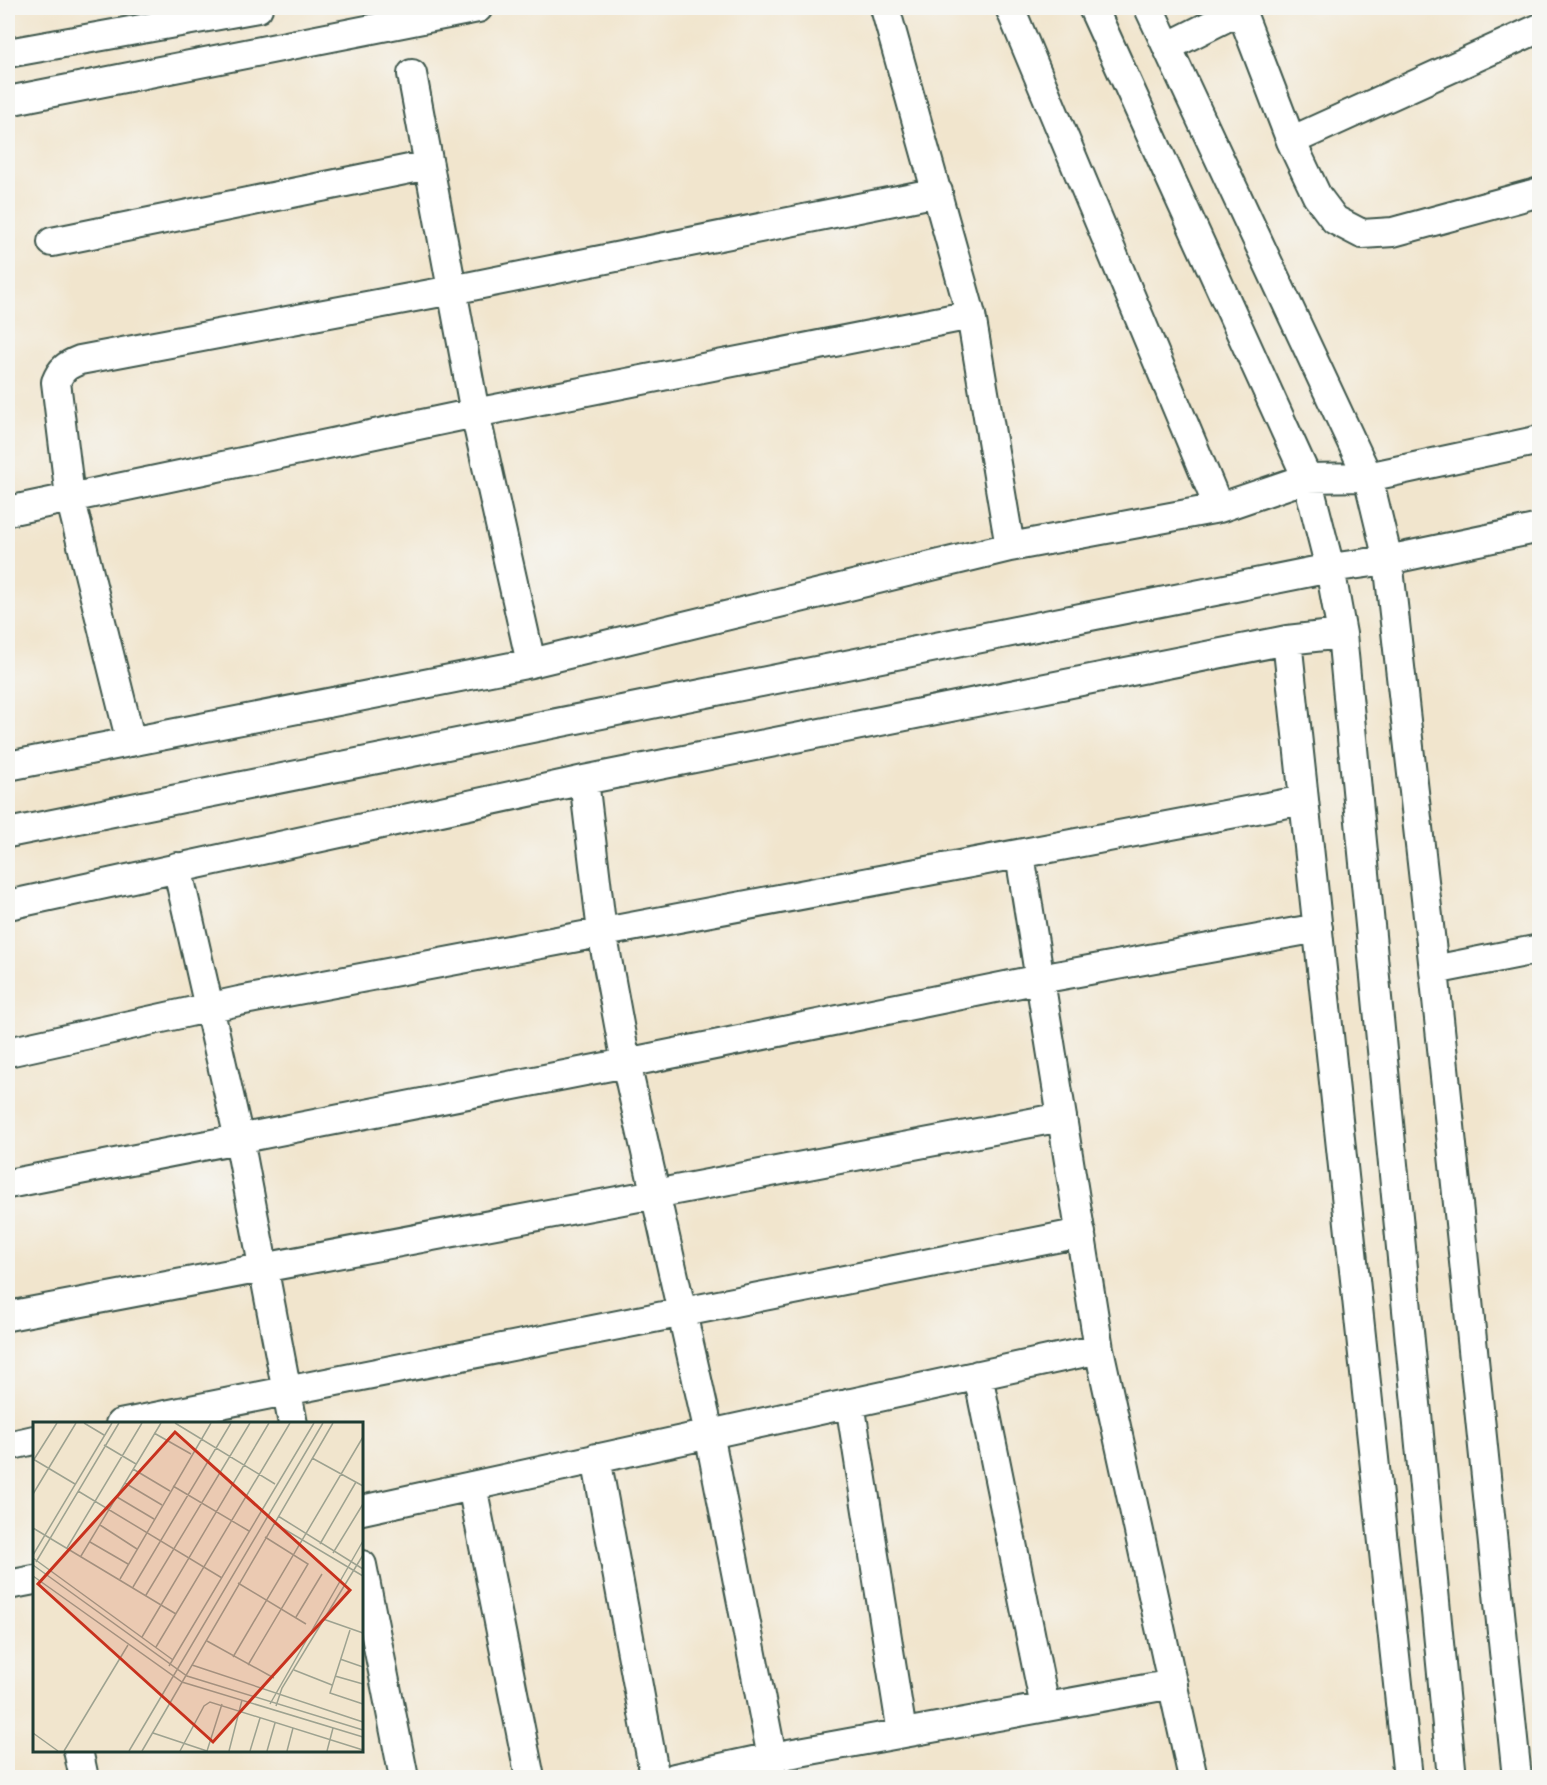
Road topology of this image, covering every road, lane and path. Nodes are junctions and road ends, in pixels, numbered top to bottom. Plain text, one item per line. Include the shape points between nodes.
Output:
1 (258, 8) edge
2 (478, 8) edge
3 (885, 8) edge
4 (1010, 8) edge
5 (1093, 8) edge
6 (1149, 8) edge
7 (1242, 8) edge
8 (1539, 28) edge
9 (1167, 47) junction
10 (8, 53) edge
11 (412, 74) dead end
12 (8, 101) edge
13 (1291, 141) junction
14 (429, 165) junction
15 (938, 192) junction
16 (1539, 192) edge
17 (52, 242) dead end
18 (452, 290) junction
19 (971, 315) junction
20 (475, 413) junction
21 (1539, 441) edge
22 (1368, 477) junction
23 (1306, 478) junction
24 (70, 497) junction
25 (1218, 508) junction
26 (8, 511) edge
27 (1539, 528) edge
28 (1010, 547) junction
29 (1388, 560) junction
30 (1330, 568) junction
31 (1342, 634) junction
32 (1287, 640) junction
33 (531, 663) junction
34 (131, 742) junction
35 (8, 766) edge
36 (584, 780) junction
37 (1304, 800) junction
38 (8, 833) edge
39 (1020, 855) junction
40 (177, 867) junction
41 (8, 905) edge
42 (1318, 928) junction
43 (602, 932) junction
44 (1539, 949) edge
45 (1434, 970) junction
46 (1040, 979) junction
47 (210, 1008) junction
48 (8, 1052) edge
49 (626, 1063) junction
50 (1062, 1118) junction
51 (239, 1139) junction
52 (8, 1184) edge
53 (656, 1194) junction
54 (1081, 1233) junction
55 (262, 1268) junction
56 (682, 1312) junction
57 (8, 1316) edge
58 (1099, 1349) junction
59 (978, 1375) junction
60 (287, 1390) junction
61 (850, 1403) junction
62 (130, 1422) edge
63 (293, 1422) edge
64 (710, 1433) junction
65 (33, 1440) edge
66 (8, 1446) edge
67 (596, 1458) junction
68 (472, 1485) junction
69 (363, 1510) edge
70 (363, 1569) edge
71 (33, 1580) edge
72 (8, 1585) edge
73 (1173, 1684) junction
74 (1045, 1707) junction
75 (902, 1733) junction
76 (78, 1752) edge
77 (774, 1767) edge
78 (84, 1778) edge
79 (404, 1778) edge
80 (530, 1778) edge
81 (655, 1778) edge
82 (675, 1778) edge
83 (1193, 1778) edge
84 (1408, 1778) edge
85 (1452, 1778) edge
86 (1517, 1778) edge

1 - 10 street
2 - 12 street
3 - 15 street
4 - 25 street
5 - 23 street
6 - 9 street
7 - 9 street
7 - 13 street
8 - 13 street
9 - 22 street
11 - 14 street
13 - 16 street via 1317,196 1335,220 1362,234 1392,232
14 - 17 street
14 - 18 street
15 - 18 street
15 - 19 street
18 - 20 street
18 - 24 street via 69,364 60,371 56,382
19 - 20 street
19 - 28 street
20 - 24 street
20 - 33 street
21 - 22 street
22 - 23 street
22 - 29 street
23 - 25 street
23 - 30 street
24 - 26 street
24 - 34 street
25 - 28 street
27 - 29 street
28 - 33 street
29 - 30 street
29 - 45 street
30 - 31 street
30 - 38 street
31 - 32 street
31 - 85 street
32 - 36 street
32 - 37 street
33 - 34 street
34 - 35 street
36 - 40 street
36 - 43 street
37 - 39 street
37 - 42 street
39 - 43 street
39 - 46 street
40 - 41 street
40 - 47 street
42 - 46 street
42 - 84 street
43 - 47 street
43 - 49 street
44 - 45 street
45 - 86 street
46 - 49 street
46 - 50 street
47 - 48 street
47 - 51 street
49 - 51 street
49 - 53 street
50 - 53 street
50 - 54 street
51 - 52 street
51 - 55 street
53 - 55 street
53 - 56 street
54 - 56 street
54 - 58 street
55 - 57 street
55 - 60 street
56 - 60 street
56 - 64 street
58 - 59 street
58 - 73 street
59 - 61 street
59 - 74 street
60 - 62 street
60 - 63 street
61 - 64 street
61 - 75 street
64 - 67 street
64 - 77 street
65 - 66 street
67 - 68 street
67 - 81 street
68 - 69 street
68 - 80 street
70 - 79 street
71 - 72 street
73 - 74 street
73 - 83 street
74 - 75 street
75 - 77 street
76 - 78 street
77 - 82 street

